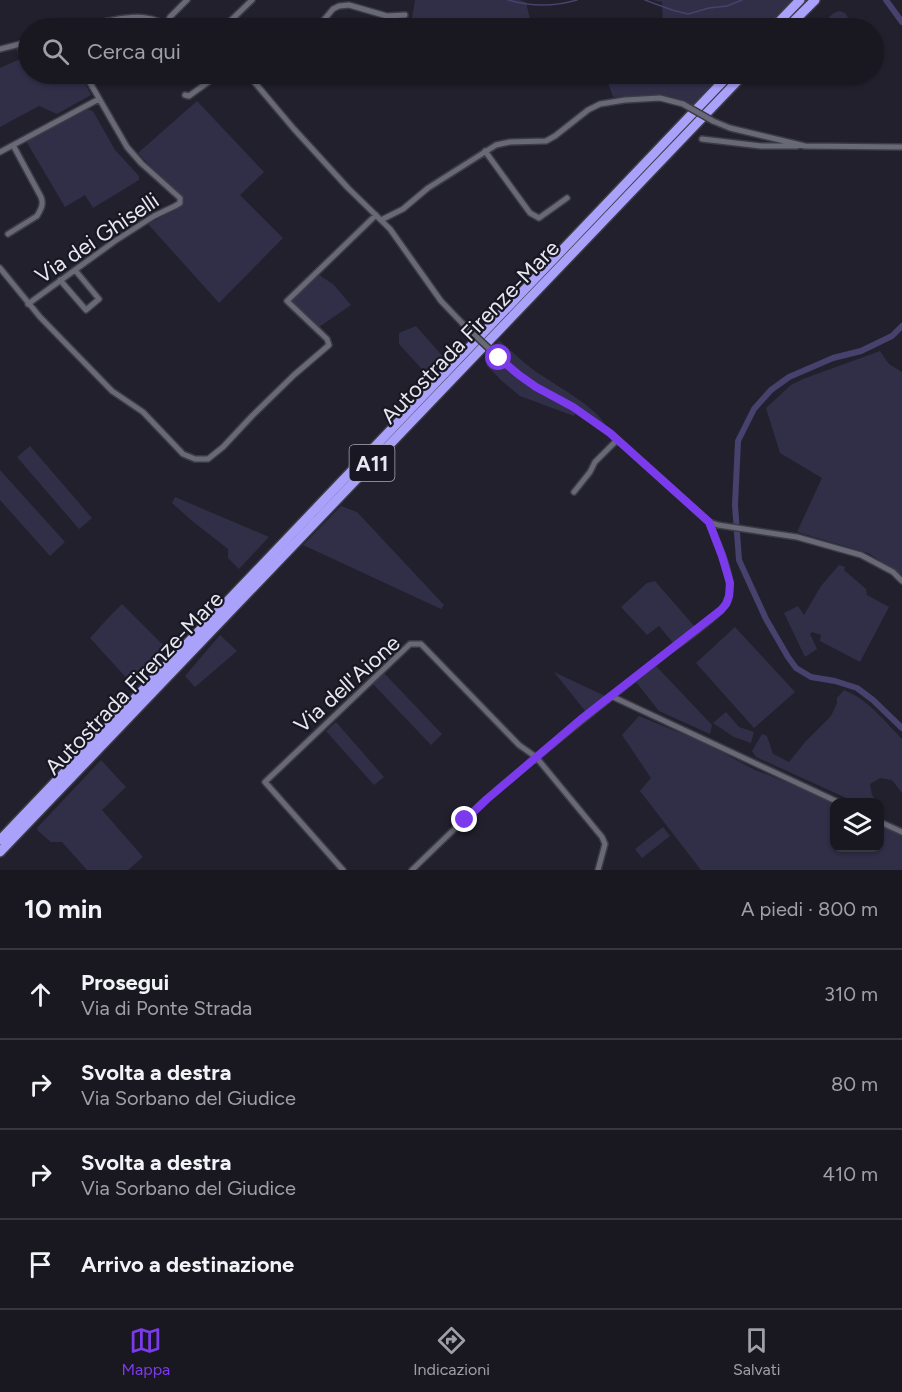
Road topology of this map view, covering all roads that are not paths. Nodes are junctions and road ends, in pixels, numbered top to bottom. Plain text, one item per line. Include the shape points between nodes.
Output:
1 (187, 0) edge
2 (252, 0) edge
3 (800, 0) edge
4 (815, 0) edge
5 (405, 15) dead end
6 (170, 18) edge
7 (234, 18) edge
8 (325, 18) edge
9 (783, 18) edge
10 (798, 18) edge
11 (18, 44) edge
12 (0, 49) edge
13 (91, 84) edge
14 (206, 84) edge
15 (255, 84) edge
16 (720, 84) edge
17 (734, 84) edge
18 (185, 95) dead end
19 (99, 99) junction
20 (702, 139) dead end
21 (13, 145) junction
22 (805, 146) junction
23 (902, 147) edge
24 (485, 151) junction
25 (0, 152) edge
26 (567, 198) dead end
27 (376, 215) junction
28 (381, 220) junction
29 (8, 234) dead end
30 (0, 268) edge
31 (75, 270) junction
32 (60, 280) junction
33 (28, 304) junction
34 (616, 440) junction
35 (574, 492) dead end
36 (709, 522) junction
37 (902, 581) edge
38 (611, 696) junction
39 (536, 757) junction
40 (830, 798) edge
41 (884, 824) edge
42 (902, 832) edge
43 (0, 840) edge
44 (0, 852) edge
45 (344, 870) edge
46 (412, 870) edge
47 (598, 870) edge

1 - 6 street
2 - 7 street
3 - 9 highway
4 - 10 highway
5 - 8 street via 387,16 349,5 333,9
11 - 12 street
13 - 19 street
14 - 18 street
15 - 27 street
16 - 43 highway, Autostrada Firenze-Mare / A11
17 - 44 highway, Autostrada Firenze-Mare / A11
19 - 21 street
19 - 31 street, Via dei Ghiselli via 127,147 180,202
20 - 22 street
21 - 25 street
21 - 29 street via 43,202 37,216
22 - 23 street
22 - 24 street, bridge via 730,128 683,104 660,98 600,104 546,141 510,142
24 - 26 street via 534,216 539,218
24 - 28 street
27 - 28 street
27 - 33 street via 287,301 329,345 208,459 183,454 143,412 112,391
28 - 34 street, bridge via 441,301 499,358
30 - 33 street
31 - 32 street, Via dei Ghiselli
31 - 32 street via 99,299 86,310
32 - 33 street, Via dei Ghiselli
34 - 35 street
34 - 36 street
36 - 37 street via 797,537 861,555
36 - 38 street via 730,583 726,604
38 - 39 street
38 - 40 street
39 - 45 street, Via dell'Aione via 519,745 425,646 410,644 265,782
39 - 46 street
39 - 47 street via 602,837
41 - 42 street

